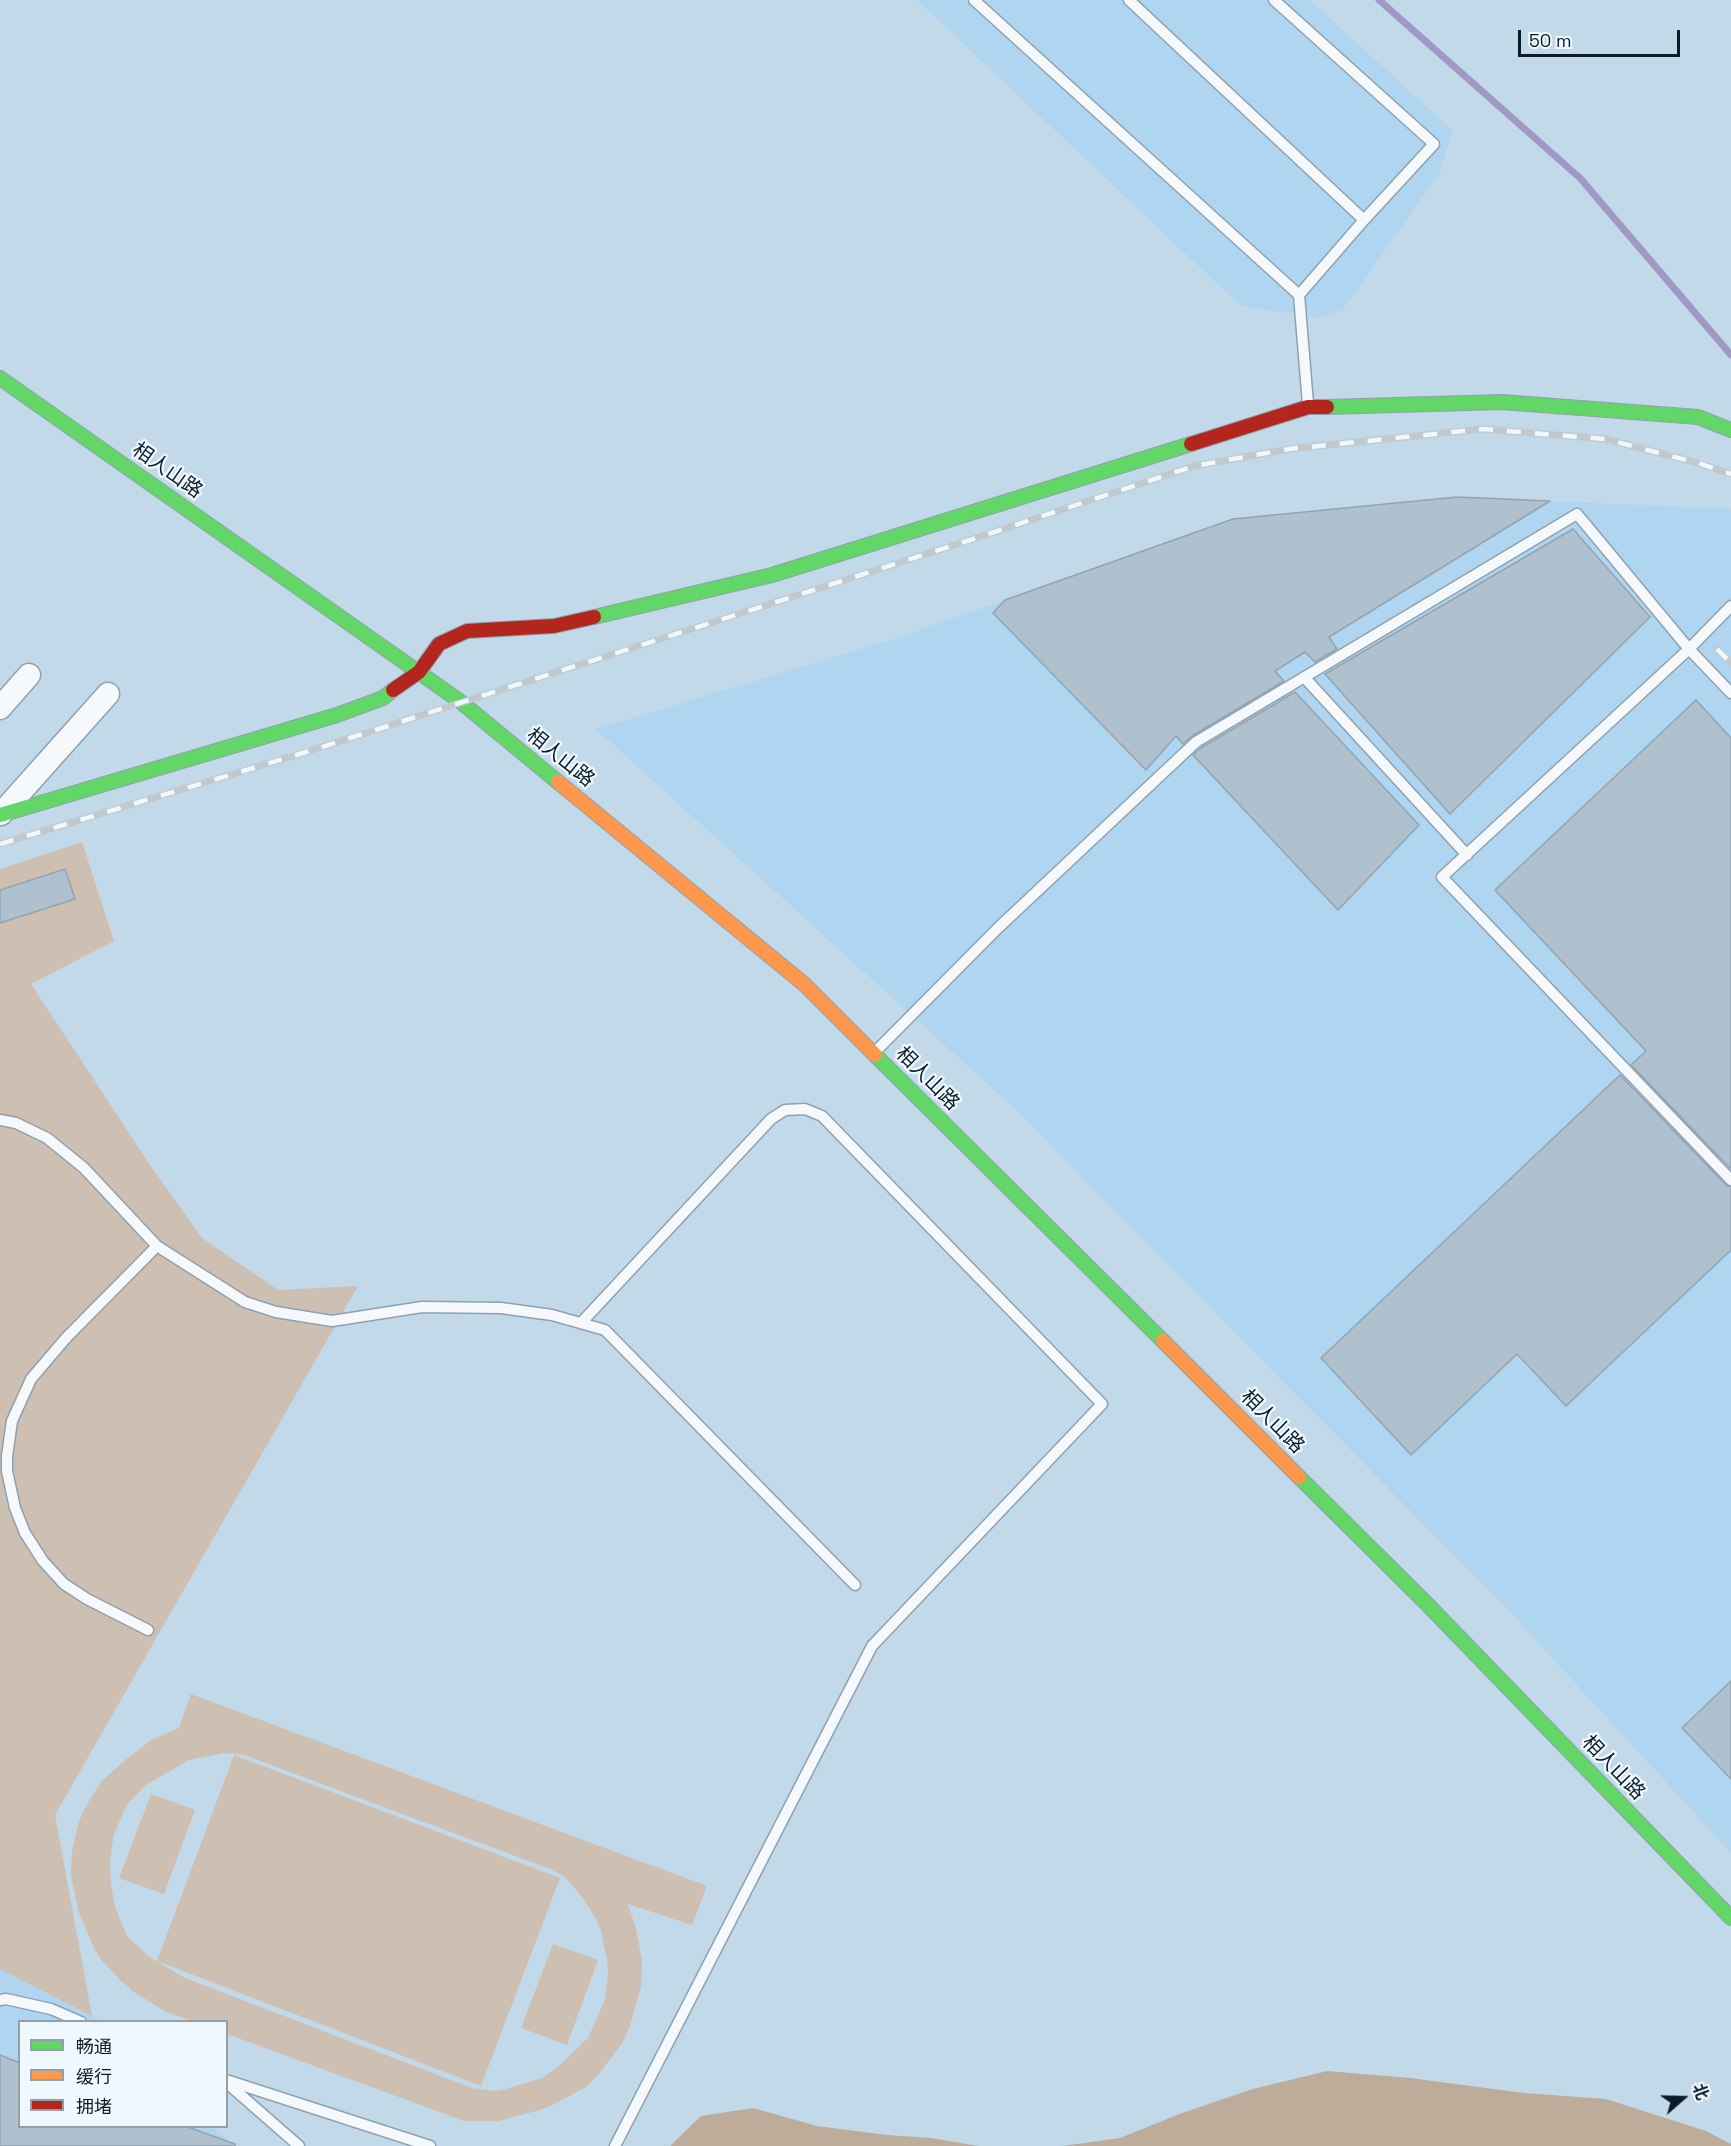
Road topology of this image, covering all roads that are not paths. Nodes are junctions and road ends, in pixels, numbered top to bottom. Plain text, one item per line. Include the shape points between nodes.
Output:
1 (974, 0) edge
2 (1129, 0) edge
3 (1274, 0) edge
4 (1364, 220) junction
5 (1299, 295) junction
6 (0, 378) edge
7 (1308, 407) junction
8 (1731, 430) edge
9 (1731, 606) edge
10 (1689, 649) junction
11 (419, 672) junction
12 (29, 675) dead end
13 (1304, 677) junction
14 (1731, 693) edge
15 (108, 694) dead end
16 (0, 708) edge
17 (0, 815) edge
18 (1467, 855) junction
19 (873, 1053) junction
20 (0, 1120) edge
21 (1731, 1180) edge
22 (158, 1246) junction
23 (581, 1323) junction
24 (855, 1585) dead end
25 (148, 1630) dead end
26 (1731, 1918) edge
27 (0, 2000) edge
28 (76, 2020) edge
29 (228, 2082) edge
30 (228, 2083) edge
31 (299, 2146) edge
32 (430, 2146) edge
33 (615, 2146) edge

1 - 5 lane
2 - 4 lane
3 - 4 lane via 1434,144
4 - 5 lane
5 - 7 lane
6 - 11 street, 相人山路
7 - 8 street via 1502,402 1698,417
7 - 11 street via 772,574 554,626 467,631 439,644
9 - 10 lane
10 - 13 lane via 1577,514
10 - 14 lane
10 - 18 lane
11 - 17 street via 382,698 337,715
11 - 19 street, 相人山路 via 461,702 804,984
12 - 16 street
13 - 18 lane
13 - 19 lane via 1196,742 998,928
15 - 17 street
18 - 21 lane via 1442,878
19 - 26 street, 相人山路 via 1427,1604
20 - 22 lane via 47,1138 84,1168
22 - 23 lane via 245,1302 276,1312 332,1321 422,1307 501,1308
22 - 25 lane via 66,1338 31,1379 12,1421 7,1456 15,1508 43,1561 64,1584
23 - 24 lane via 606,1330
23 - 33 lane via 771,1119 785,1110 805,1108 822,1116 1102,1404 872,1646
27 - 28 lane via 51,2009
29 - 32 lane
30 - 31 lane

